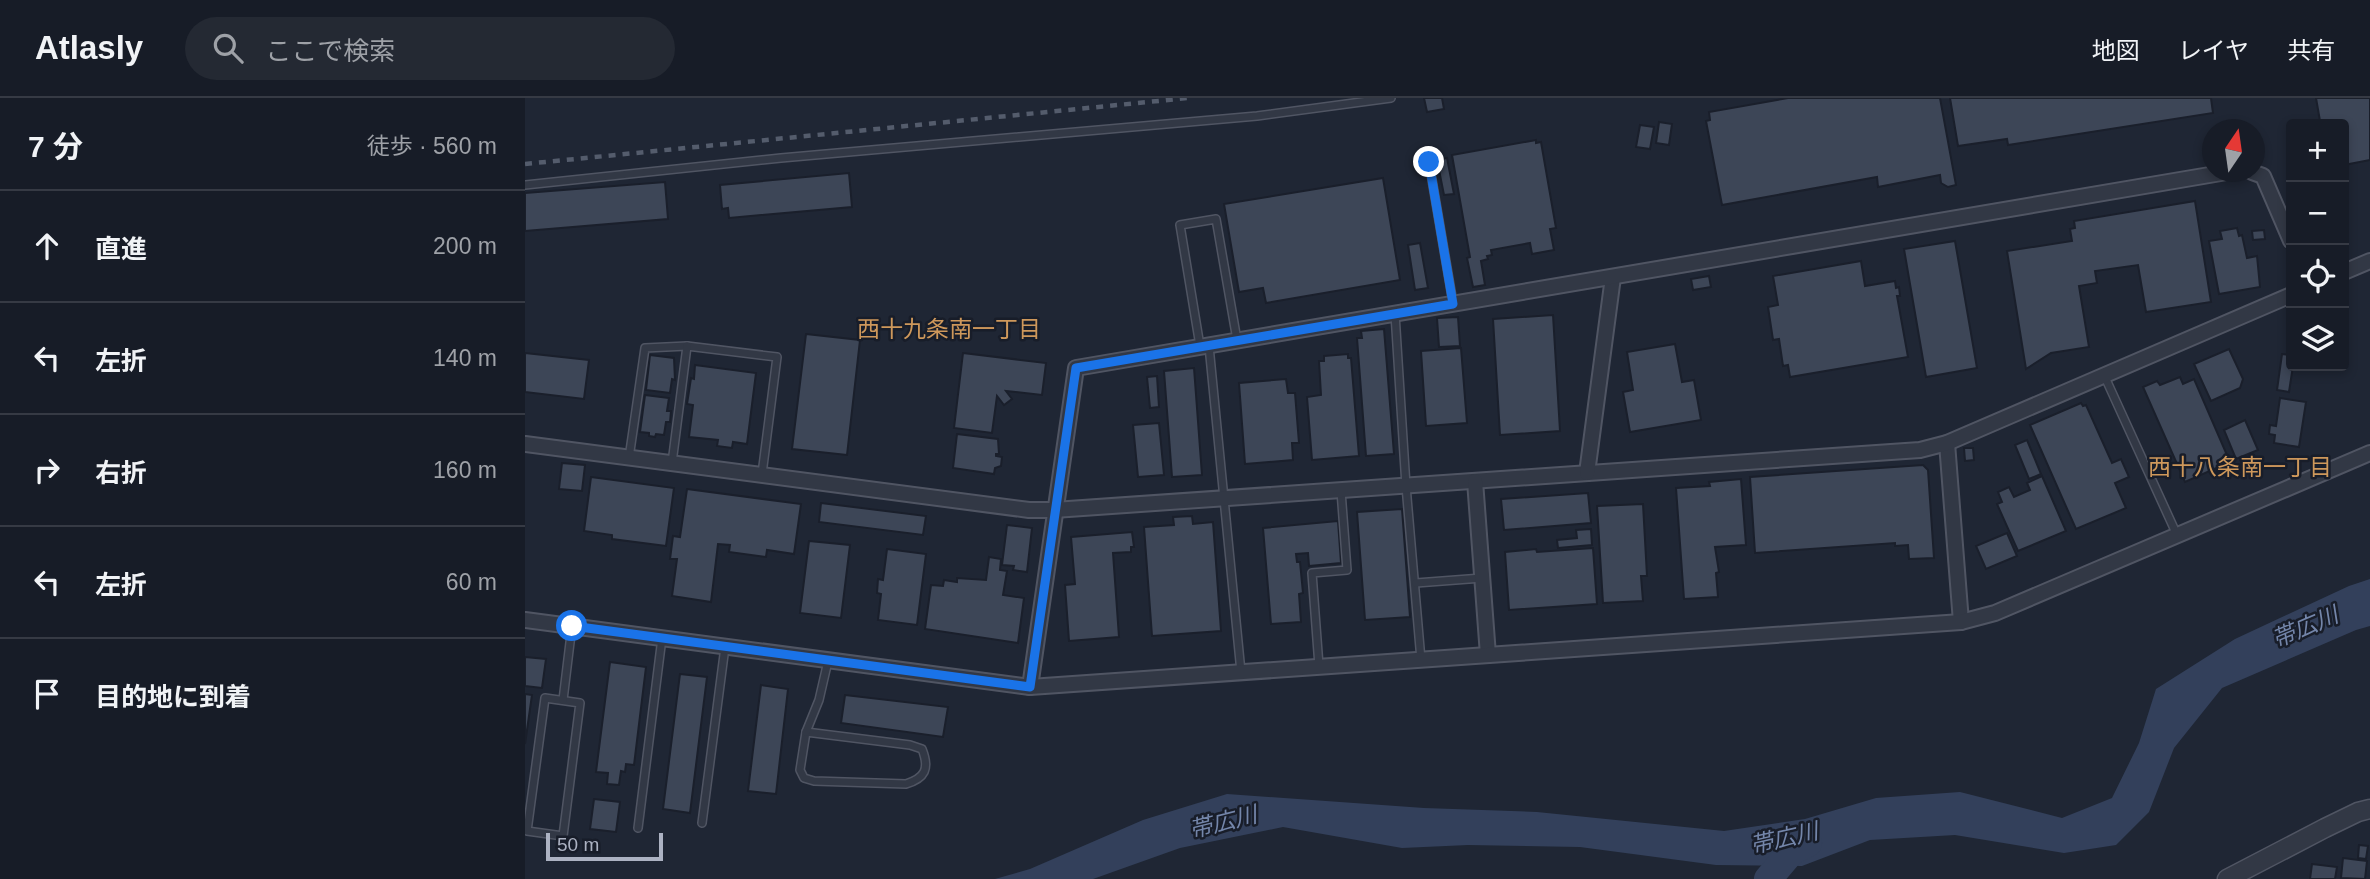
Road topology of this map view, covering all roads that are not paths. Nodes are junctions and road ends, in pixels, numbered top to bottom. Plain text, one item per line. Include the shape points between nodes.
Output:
1 (1391, 98) edge
2 (1429, 162) dead end
3 (2202, 176) edge
4 (2265, 181) edge
5 (525, 185) edge
6 (2286, 229) edge
7 (2370, 261) edge
8 (2349, 270) edge
9 (1613, 277) junction
10 (2286, 297) edge
11 (1453, 304) junction
12 (1395, 314) junction
13 (1237, 340) junction
14 (687, 346) junction
15 (1204, 346) junction
16 (2104, 375) junction
17 (1947, 443) junction
18 (525, 444) edge
19 (2370, 453) edge
20 (629, 458) junction
21 (672, 463) junction
22 (1587, 473) junction
23 (762, 474) junction
24 (1475, 481) junction
25 (1406, 486) junction
26 (1341, 490) junction
27 (1224, 498) junction
28 (1054, 510) junction
29 (2177, 535) junction
30 (1482, 578) junction
31 (1416, 583) junction
32 (525, 620) edge
33 (1961, 622) junction
34 (572, 626) junction
35 (662, 638) junction
36 (725, 647) junction
37 (1487, 655) junction
38 (828, 660) junction
39 (1421, 660) junction
40 (1319, 667) junction
41 (1241, 672) junction
42 (1030, 687) junction
43 (563, 701) junction
44 (806, 732) junction
45 (2370, 809) edge
46 (702, 823) dead end
47 (638, 828) dead end
48 (2227, 879) edge

1 - 5 lane via 1257,116
2 - 11 lane
3 - 9 street
4 - 6 street
7 - 8 street
9 - 11 street
9 - 22 street
10 - 16 street
11 - 12 street
12 - 13 street
12 - 25 lane
13 - 15 street
13 - 15 lane via 1216,219 1180,225
14 - 20 lane via 645,348
14 - 21 lane
14 - 23 lane via 777,358
15 - 27 lane
15 - 28 street via 1076,368
16 - 17 street
16 - 29 lane
17 - 22 street via 1920,450
17 - 33 street
18 - 20 street
19 - 29 street
20 - 21 street
21 - 23 street
22 - 24 street
23 - 28 street
24 - 25 street
24 - 30 street
25 - 26 street
25 - 31 lane
26 - 27 street
26 - 40 lane via 1347,570 1312,573
27 - 28 street
27 - 41 lane
28 - 42 street
29 - 33 street via 1995,613
30 - 31 lane
30 - 37 street
31 - 39 lane
32 - 34 street
33 - 37 street
34 - 35 street
34 - 43 lane
35 - 36 street
35 - 47 lane
36 - 38 street
36 - 46 lane
37 - 39 street
38 - 42 street
38 - 44 lane
39 - 40 street
40 - 41 street
41 - 42 street
43 - 43 lane via 545,698 527,831 563,836 580,703
44 - 44 lane via 800,770 804,778 906,784 924,773 922,749
45 - 48 street

